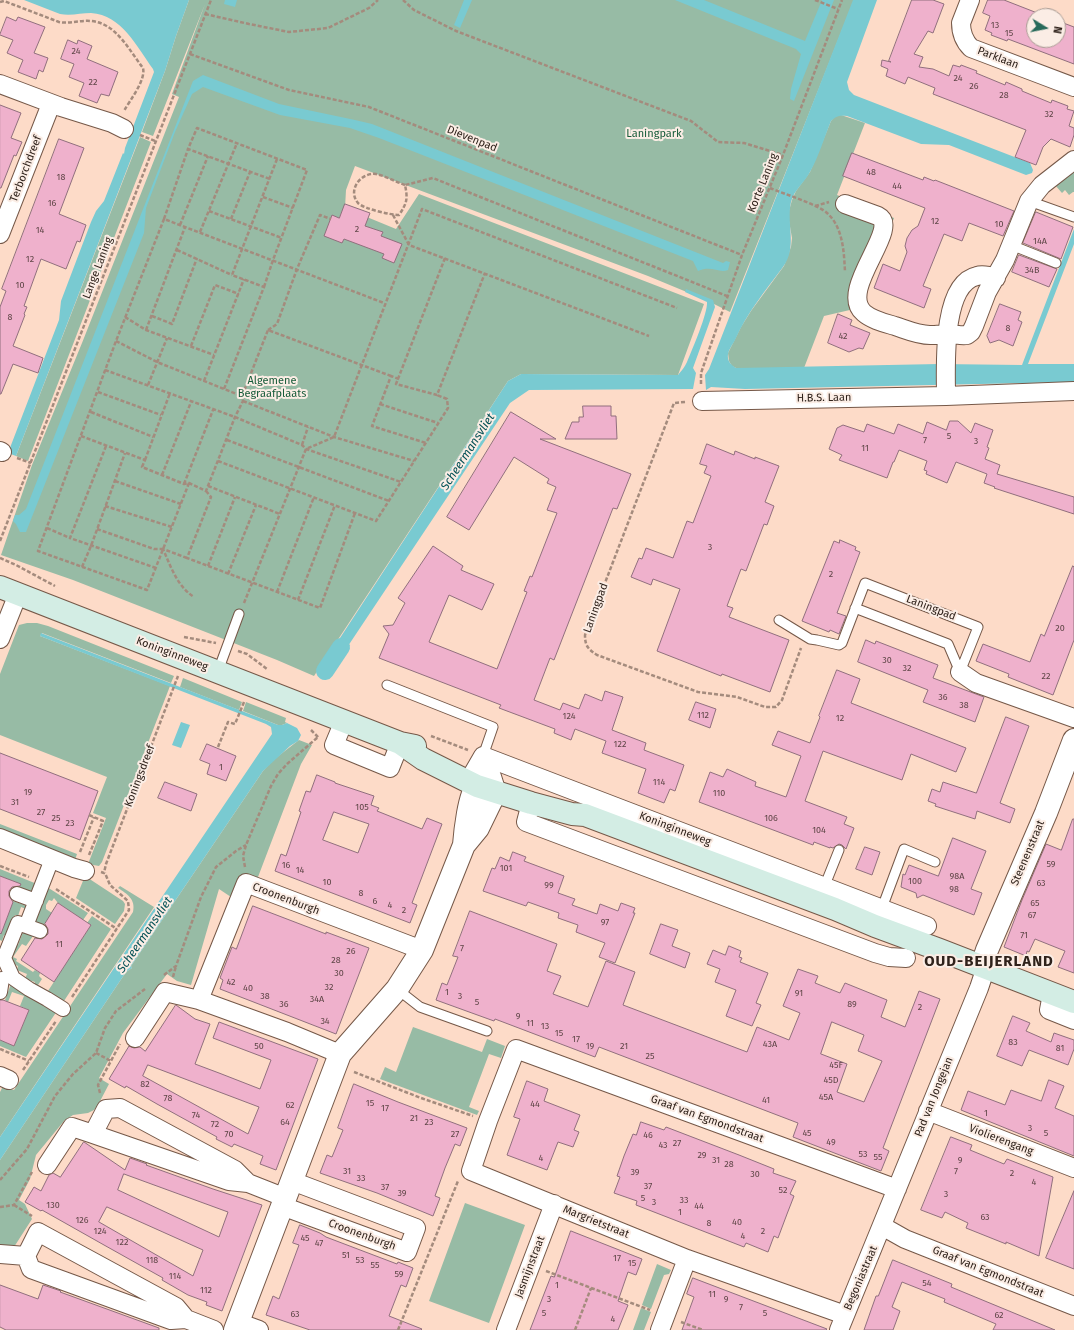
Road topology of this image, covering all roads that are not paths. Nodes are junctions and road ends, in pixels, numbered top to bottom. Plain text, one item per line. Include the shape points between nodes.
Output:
1 (970, 0) edge
2 (0, 84) edge
3 (1074, 87) edge
4 (51, 104) junction
5 (120, 127) road end
6 (1069, 164) edge
7 (1030, 201) junction
8 (845, 204) dead end
9 (1074, 217) edge
10 (0, 234) edge
11 (1011, 245) junction
12 (1056, 263) dead end
13 (996, 278) junction
14 (948, 334) junction
15 (1074, 391) edge
16 (946, 393) junction
17 (702, 401) road end
18 (9, 590) edge
19 (855, 608) junction
20 (239, 614) road end
21 (780, 620) dead end
22 (0, 639) edge
23 (218, 672) junction
24 (960, 672) junction
25 (387, 685) dead end
26 (1074, 718) edge
27 (1074, 740) edge
28 (481, 777) junction
29 (531, 804) junction
30 (585, 815) junction
31 (659, 833) junction
32 (0, 838) edge
33 (839, 850) dead end
34 (52, 859) junction
35 (82, 862) road end
36 (935, 862) dead end
37 (16, 894) dead end
38 (826, 900) junction
39 (36, 901) junction
40 (878, 917) junction
41 (26, 926) junction
42 (927, 926) dead end
43 (40, 931) dead end
44 (825, 934) junction
45 (4, 949) edge
46 (422, 950) junction
47 (906, 958) dead end
48 (984, 967) junction
49 (4, 982) edge
50 (397, 989) junction
51 (1052, 994) junction
52 (199, 1000) junction
53 (1074, 1002) edge
54 (64, 1009) road end
55 (1074, 1020) edge
56 (487, 1031) dead end
57 (135, 1038) road end
58 (340, 1054) junction
59 (928, 1111) junction
60 (93, 1134) junction
61 (46, 1166) road end
62 (1074, 1168) edge
63 (471, 1171) joint
64 (248, 1183) junction
65 (897, 1189) junction
66 (287, 1195) junction
67 (554, 1204) junction
68 (882, 1226) junction
69 (0, 1254) edge
70 (26, 1256) junction
71 (687, 1259) junction
72 (1074, 1306) edge
73 (186, 1318) junction
74 (663, 1323) edge
75 (842, 1323) edge
76 (236, 1326) edge
77 (214, 1330) edge
78 (259, 1330) edge
79 (506, 1330) edge

1 - 3 street, Parklaan via 961,27 965,41 971,48
2 - 4 street
4 - 5 street
4 - 10 street, Terborchdreef
6 - 7 street via 1042,184
7 - 9 lane
7 - 11 street
8 - 14 street via 878,216 885,223 884,231 859,287 858,300 862,311 874,319 911,332
11 - 12 lane
11 - 13 street
13 - 14 street via 971,332 964,336
13 - 14 street via 977,276 962,287 953,304
14 - 16 street
15 - 16 street, H.B.S. Laan
16 - 17 street, H.B.S. Laan
18 - 22 street
18 - 23 main road, Koninginneweg
19 - 21 lane, Laningpad via 842,643 838,645 810,639
19 - 24 lane via 948,644
19 - 24 lane, Laningpad via 865,583 978,627
20 - 23 lane
23 - 28 main road, Koninginneweg via 400,743 423,759
24 - 26 street via 976,683
25 - 28 lane via 493,726
27 - 48 street, Steenenstraat via 1046,813 987,950
28 - 29 main road, Koninginneweg
28 - 30 main road, Koninginneweg via 566,802
28 - 31 street, Koninginneweg
28 - 46 street via 471,801 464,845
29 - 30 main road, Koninginneweg
29 - 44 street via 526,822
30 - 31 main road, Koninginneweg
31 - 38 main road, Koninginneweg
32 - 34 street
33 - 38 lane
34 - 35 street
34 - 39 street
36 - 40 lane via 904,849
37 - 39 street
38 - 40 main road, Koninginneweg
38 - 44 street
39 - 41 street
40 - 42 street, Koninginneweg
40 - 48 main road, Koninginneweg
41 - 43 street
41 - 45 street via 18,923
44 - 47 street via 889,957
45 - 49 street
46 - 50 street
46 - 52 street, Croonenburgh via 246,883
48 - 51 main road, Koninginneweg
48 - 59 street, Pad van Jongejan via 981,983
49 - 54 street via 29,989
50 - 56 lane via 420,1007
50 - 58 street
51 - 53 main road, Koninginneweg
51 - 55 street via 1050,1010
52 - 57 street via 165,992
52 - 58 street
58 - 66 street
59 - 62 street, Violierengang
59 - 65 street, Pad van Jongejan
60 - 61 street, Croonenburgh via 72,1127
60 - 64 street, Croonenburgh via 228,1181
60 - 64 street, Croonenburgh via 106,1109 120,1108 235,1170
63 - 65 street, Graaf van Egmondstraat via 516,1049
63 - 67 street, Margrietstraat
64 - 66 street, Croonenburgh
65 - 68 street, Pad van Jongejan
66 - 66 street, Croonenburgh via 416,1228 406,1252
66 - 76 street
67 - 71 street, Margrietstraat
67 - 79 street, Jasmijnstraat
68 - 72 street, Graaf van Egmondstraat via 904,1239
68 - 75 street, Begoniastraat
69 - 70 street
70 - 73 street via 31,1269 171,1320
70 - 73 street via 38,1232 176,1307
71 - 74 street
71 - 75 street, Margrietstraat
73 - 77 street
76 - 78 street

